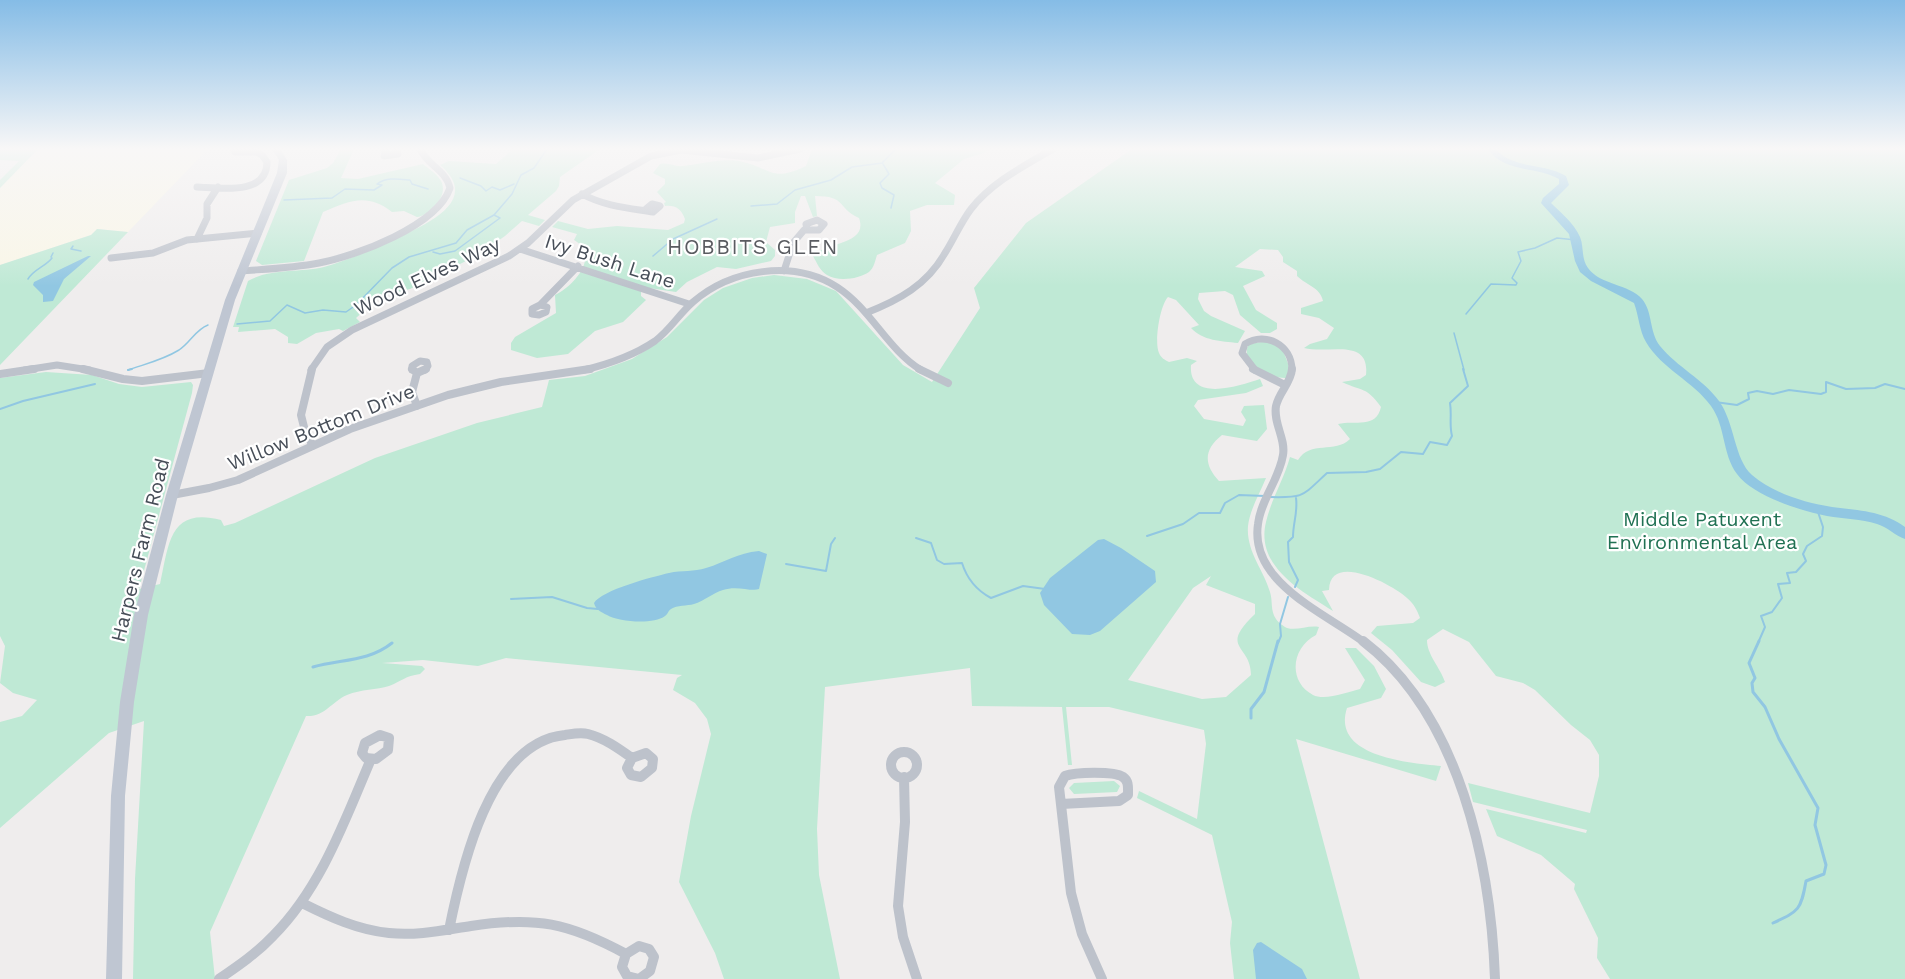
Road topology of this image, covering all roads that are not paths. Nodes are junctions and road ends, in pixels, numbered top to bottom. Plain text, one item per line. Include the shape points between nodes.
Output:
1 (213, 195) edge
2 (273, 195) edge
3 (448, 195) edge
4 (581, 195) edge
5 (583, 195) edge
6 (987, 195) edge
7 (646, 209) dead end
8 (807, 229) dead end
9 (258, 233) junction
10 (197, 239) junction
11 (520, 249) junction
12 (111, 258) dead end
13 (578, 266) junction
14 (241, 271) junction
15 (784, 271) junction
16 (689, 304) junction
17 (540, 305) dead end
18 (866, 313) junction
19 (208, 373) junction
20 (417, 373) dead end
21 (0, 374) edge
22 (948, 383) dead end
23 (1285, 385) junction
24 (417, 406) junction
25 (313, 446) junction
26 (172, 495) junction
27 (632, 758) dead end
28 (371, 759) dead end
29 (904, 777) dead end
30 (1061, 804) junction
31 (302, 903) junction
32 (449, 930) junction
33 (626, 954) dead end
34 (114, 979) edge
35 (219, 979) edge
36 (917, 979) edge
37 (1102, 979) edge
38 (1495, 979) edge

1 - 10 street
2 - 9 main road, Harpers Farm Road
3 - 14 street via 430,216 338,258 309,265
4 - 11 street, Wood Elves Way
5 - 7 street via 604,205
6 - 18 street via 976,204 936,268 920,286
8 - 15 street via 792,244
9 - 10 street
9 - 14 main road, Harpers Farm Road
10 - 12 street via 153,253
11 - 13 street, Ivy Bush Lane
11 - 25 street, Wood Elves Way via 352,330 327,347 310,371 301,415
13 - 16 street, Ivy Bush Lane
13 - 17 street
14 - 19 main road, Harpers Farm Road
15 - 16 street, Willow Bottom Drive via 732,279
15 - 18 street, Willow Bottom Drive via 829,282 848,294
16 - 24 street, Willow Bottom Drive via 661,336 616,361 571,373 500,381
18 - 22 street, Willow Bottom Drive via 912,364
19 - 21 street via 142,381 57,365
19 - 26 main road, Harpers Farm Road
20 - 24 street via 412,392
23 - 23 street via 1292,367 1284,347 1274,340 1260,338 1245,344 1242,353 1248,364
23 - 38 street via 1275,413 1283,455 1258,520 1257,543 1263,559 1284,588 1350,631 1380,656 1417,699 1438,734 1482,860 1493,919
24 - 25 street, Willow Bottom Drive
25 - 26 street, Willow Bottom Drive via 222,485
26 - 34 main road, Harpers Farm Road via 141,615 127,702 118,796
27 - 32 street via 603,739 572,733 536,743 513,761 470,846
28 - 31 street via 329,858
29 - 36 street via 905,822 898,906
30 - 30 street via 1060,781 1067,775 1114,773 1124,777 1129,785 1128,795 1119,801
30 - 37 street via 1076,915
31 - 32 street via 368,930 403,934
31 - 35 street via 258,950
32 - 33 street via 516,919 543,921 588,934

